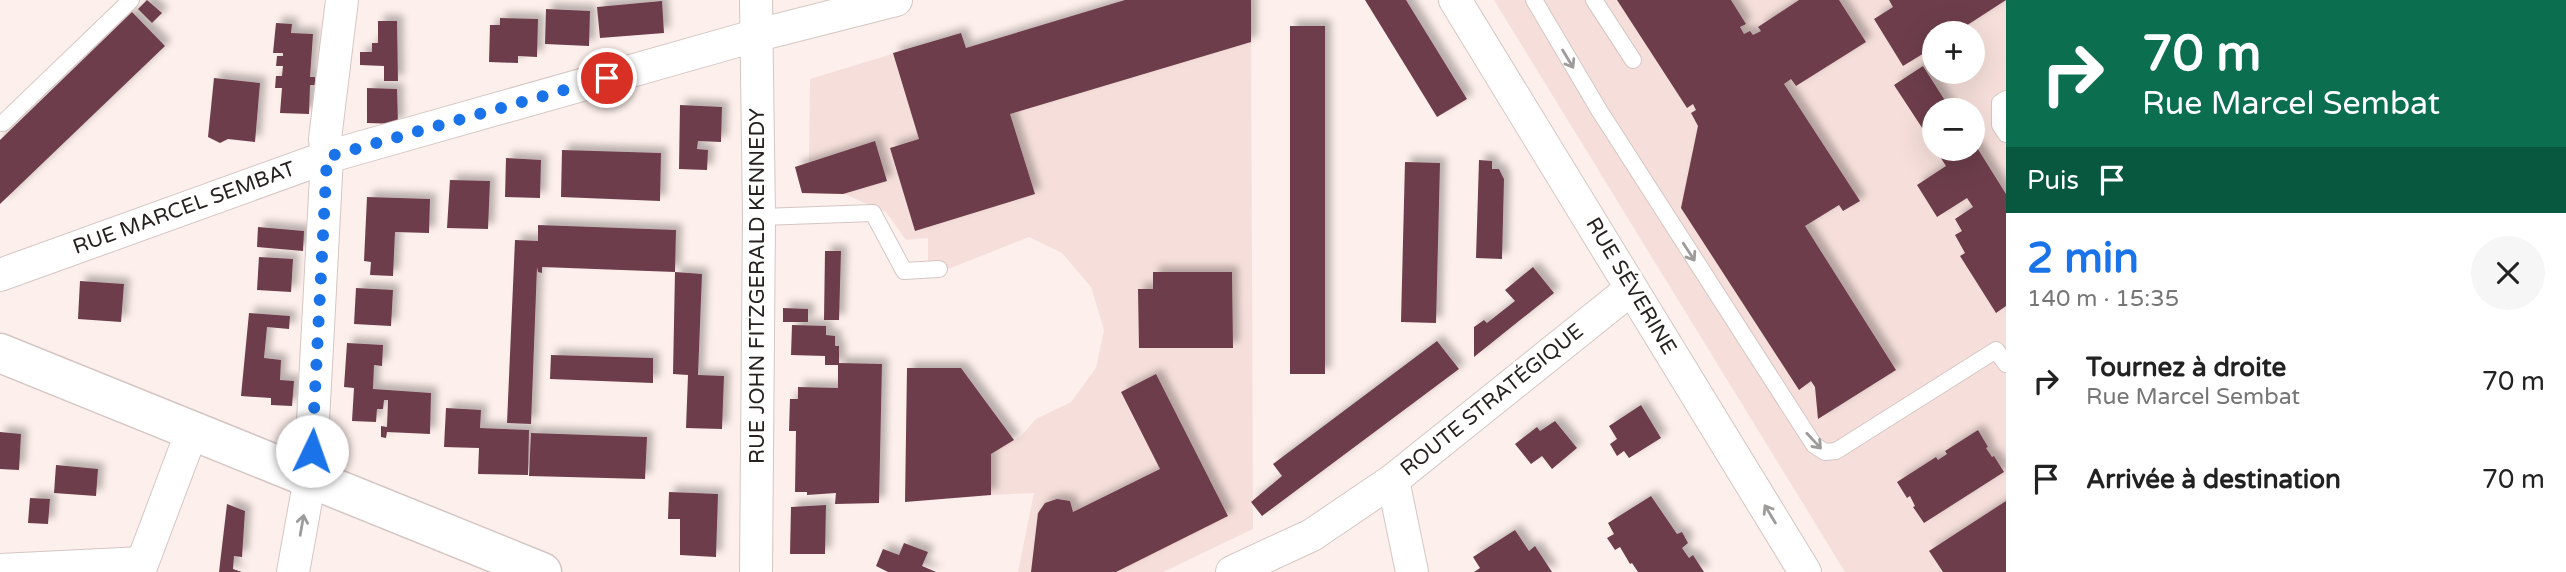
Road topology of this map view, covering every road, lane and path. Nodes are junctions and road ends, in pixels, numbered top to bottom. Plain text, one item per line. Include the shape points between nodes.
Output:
1 (131, 0) edge
2 (342, 0) edge
3 (756, 0) edge
4 (896, 0) edge
5 (1455, 0) edge
6 (1534, 0) edge
7 (1594, 0) edge
8 (758, 35) junction
9 (1633, 60) dead end
10 (2006, 99) edge
11 (3, 123) dead end
12 (2006, 134) edge
13 (327, 157) junction
14 (759, 217) junction
15 (939, 269) dead end
16 (0, 275) edge
17 (1631, 289) junction
18 (0, 353) edge
19 (2006, 364) edge
20 (192, 431) junction
21 (310, 478) junction
22 (1393, 480) junction
23 (140, 568) edge
24 (0, 570) edge
25 (293, 572) edge
26 (542, 572) edge
27 (756, 572) edge
28 (1232, 572) edge
29 (1412, 572) edge
30 (1805, 572) edge

1 - 11 lane
2 - 13 street via 325,139
3 - 8 street, RUE JOHN FITZGERALD KENNEDY
4 - 8 street, RUE MARCEL SEMBAT
5 - 17 street, RUE SÉVERINE
6 -> 19 lane via 1599,110 1814,445 1836,452 1996,350
7 - 9 lane
8 - 13 street, RUE MARCEL SEMBAT
8 - 14 street, RUE JOHN FITZGERALD KENNEDY
10 - 12 lane via 2000,103 2000,125
13 - 16 street, RUE MARCEL SEMBAT
13 - 21 street
14 - 15 lane via 873,213 904,271
14 - 27 street, RUE JOHN FITZGERALD KENNEDY
17 - 22 street, ROUTE STRATÉGIQUE
30 -> 17 street, RUE SÉVERINE
18 - 20 main road
20 - 21 main road
20 - 23 street
25 -> 21 street
21 - 26 main road
22 - 28 street via 1312,535
22 - 29 street, ROUTE STRATÉGIQUE
23 - 24 street

